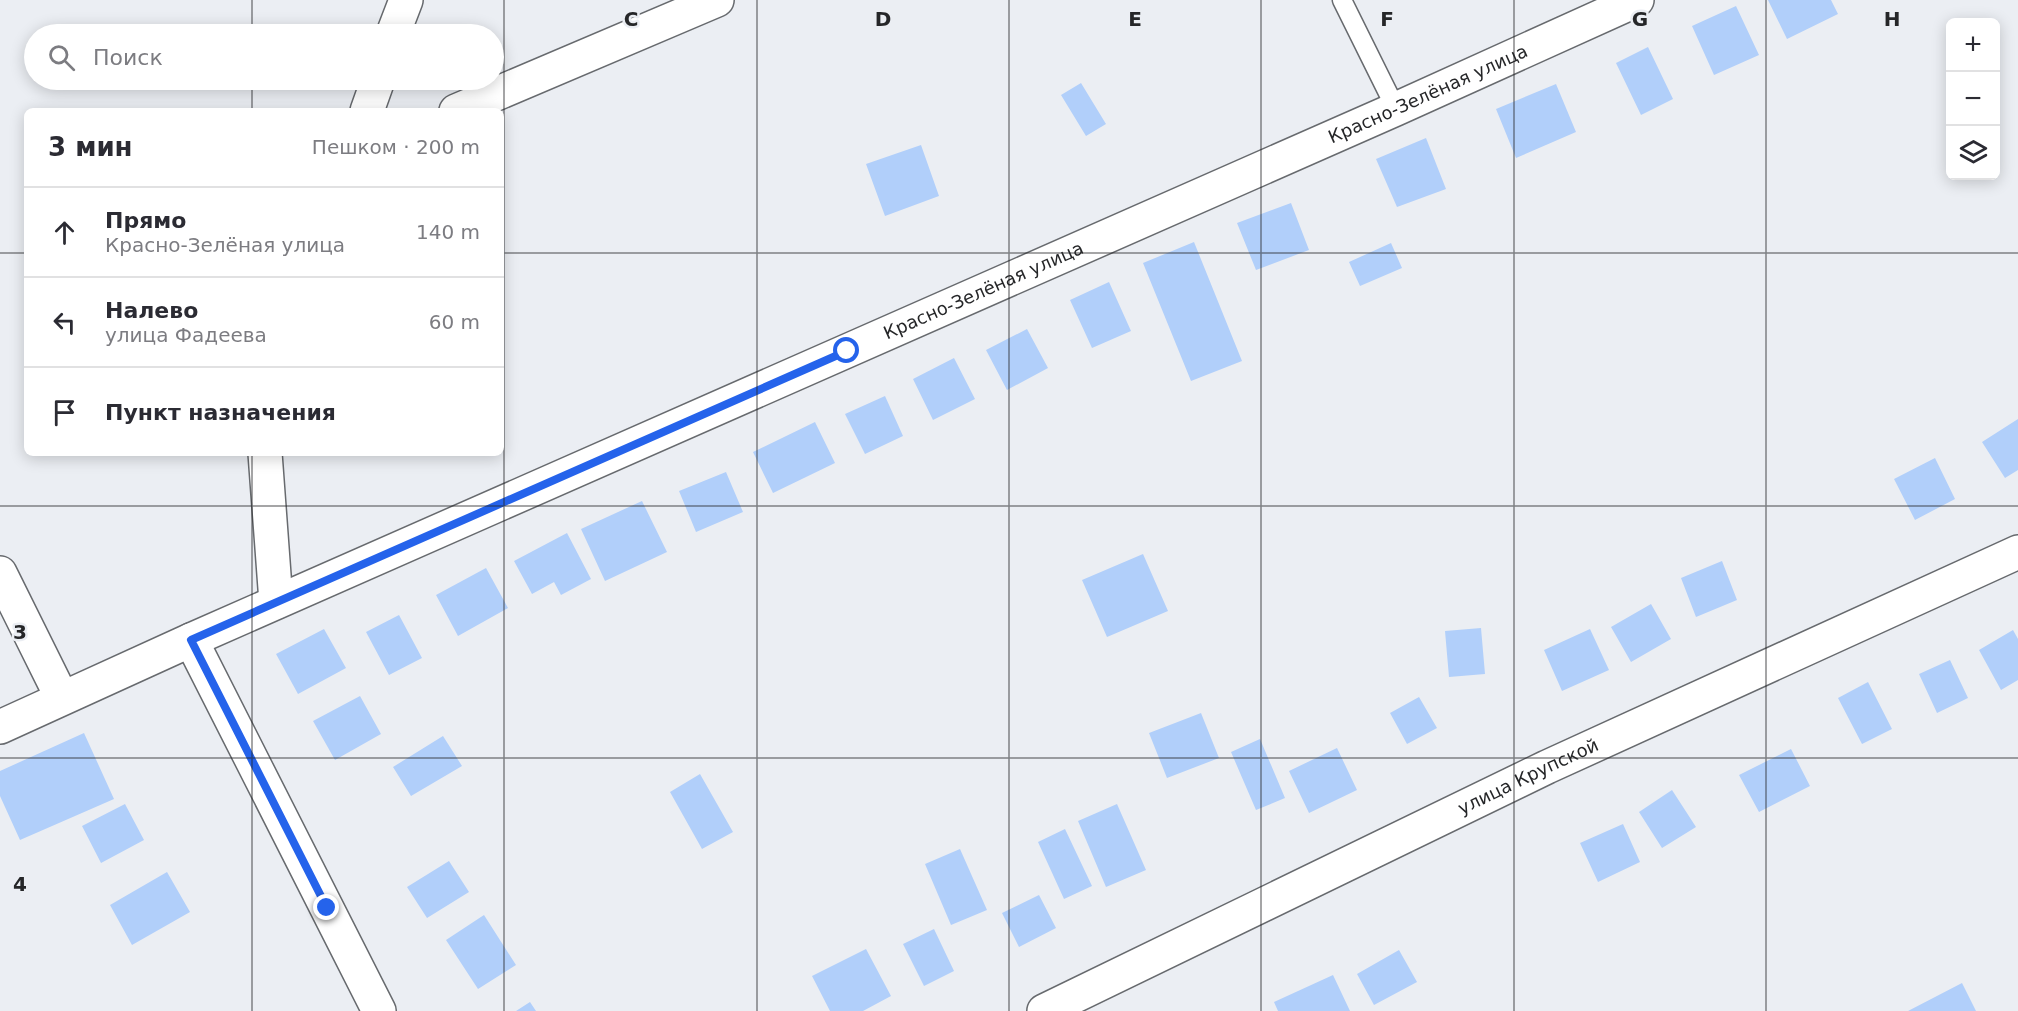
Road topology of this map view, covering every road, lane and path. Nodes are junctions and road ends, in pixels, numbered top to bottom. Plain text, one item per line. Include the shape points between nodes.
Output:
1 (406, 0) edge
2 (717, 0) edge
3 (1342, 0) edge
4 (1637, 0) edge
5 (397, 24) edge
6 (374, 90) edge
7 (368, 108) edge
8 (463, 108) edge
9 (1396, 109) junction
10 (265, 456) edge
11 (2018, 552) edge
12 (0, 573) edge
13 (276, 602) junction
14 (191, 640) junction
15 (62, 698) junction
16 (0, 727) edge
17 (379, 1011) edge
18 (1044, 1011) edge

1 - 5 street
2 - 8 street
3 - 9 lane
4 - 9 street, Красно-Зелёная улица
6 - 7 street
9 - 13 street, Красно-Зелёная улица
10 - 13 street
11 - 18 street, улица Крупской via 1547,767
12 - 15 street
13 - 14 street, Красно-Зелёная улица
14 - 15 street, Красно-Зелёная улица
14 - 17 street
15 - 16 street, Красно-Зелёная улица

